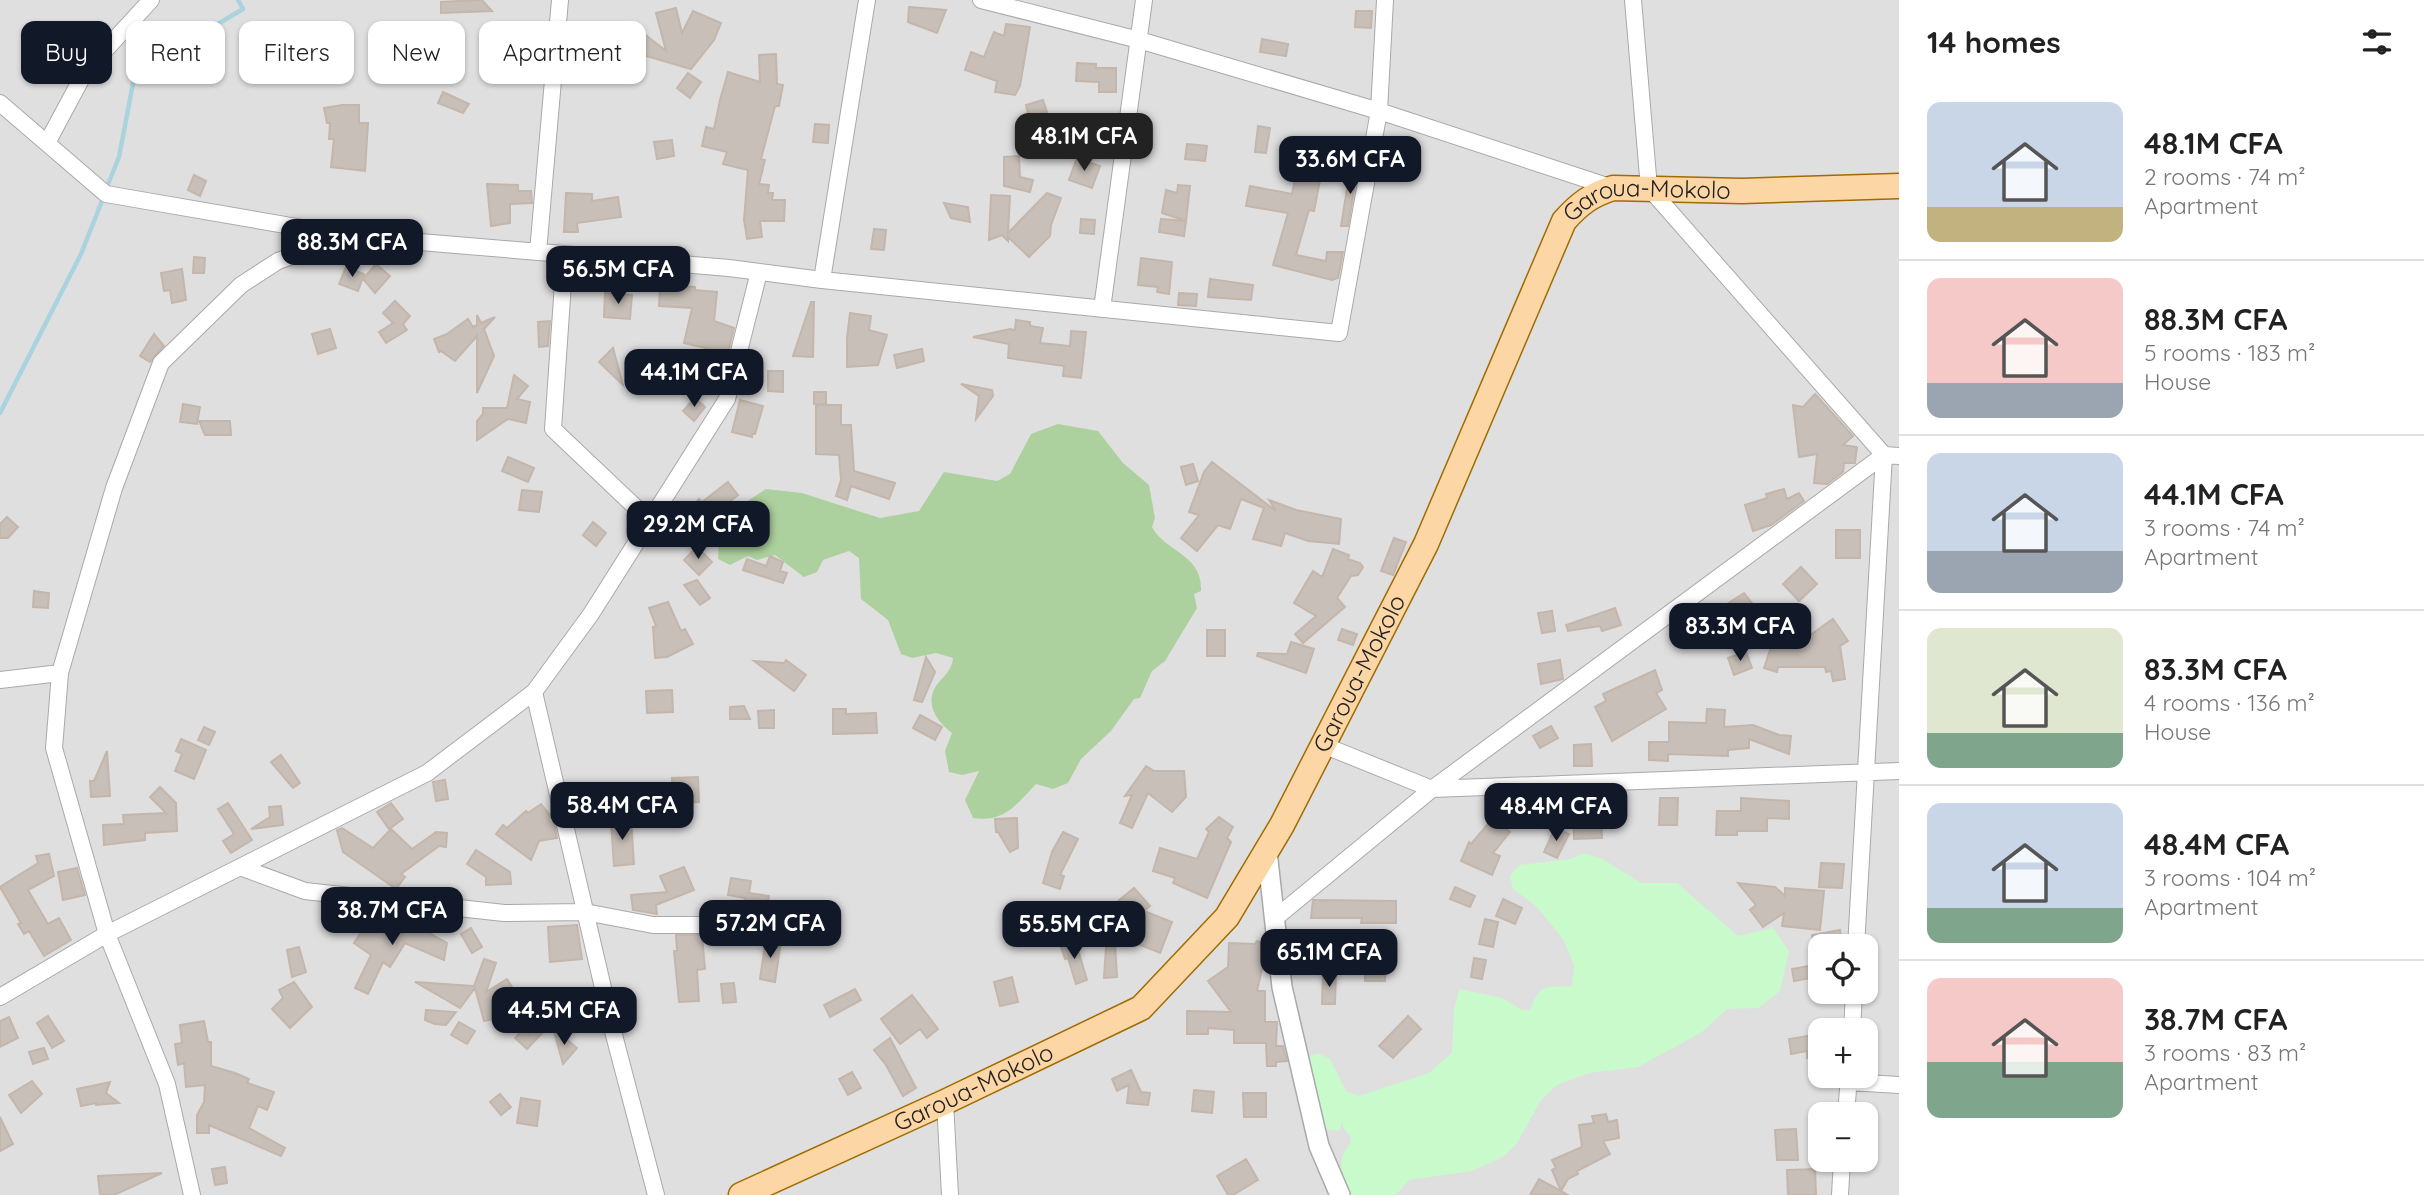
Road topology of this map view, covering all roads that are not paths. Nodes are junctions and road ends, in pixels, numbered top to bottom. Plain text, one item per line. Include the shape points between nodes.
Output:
1 (151, 0) edge
2 (560, 0) edge
3 (867, 0) edge
4 (981, 0) edge
5 (1144, 0) edge
6 (1385, 0) edge
7 (1633, 0) edge
8 (1139, 40) junction
9 (0, 103) edge
10 (1379, 111) junction
11 (47, 143) junction
12 (1899, 186) edge
13 (1613, 188) junction
14 (1649, 188) junction
15 (349, 236) junction
16 (538, 252) junction
17 (565, 254) junction
18 (759, 272) junction
19 (821, 280) junction
20 (1102, 309) junction
21 (1891, 456) edge
22 (650, 521) junction
23 (60, 673) junction
24 (0, 680) edge
25 (534, 692) junction
26 (1323, 745) junction
27 (1899, 771) edge
28 (1867, 772) junction
29 (1432, 789) junction
30 (1266, 851) junction
31 (240, 867) junction
32 (585, 912) junction
33 (1274, 919) junction
34 (706, 925) dead end
35 (107, 934) junction
36 (1858, 934) edge
37 (0, 997) edge
38 (1878, 1082) edge
39 (1899, 1085) edge
40 (945, 1102) junction
41 (1841, 1172) edge
42 (192, 1195) edge
43 (656, 1195) edge
44 (741, 1195) edge
45 (950, 1195) edge
46 (1340, 1195) edge
47 (1840, 1195) edge

1 - 11 street via 85,72
2 - 16 street
3 - 19 street
4 - 8 street
5 - 8 street
6 - 10 street
7 - 14 street
8 - 10 street
8 - 20 street
9 - 11 street
10 - 13 street
10 - 20 street via 1339,333
11 - 15 street via 106,194
12 - 14 main road, Garoua-Mokolo via 1742,191
13 - 14 main road, Garoua-Mokolo
13 - 26 main road, Garoua-Mokolo via 1578,204 1564,221 1426,544
14 - 21 street
15 - 16 street
15 - 23 street via 278,261 241,285 161,363 114,488
16 - 17 street
17 - 18 street
17 - 22 street via 553,429
18 - 19 street
18 - 22 street via 727,399
19 - 20 street
21 - 28 street
21 - 29 street
22 - 25 street
23 - 24 street
23 - 35 street via 54,748
25 - 31 street via 427,773
25 - 32 street
26 - 29 street
26 - 30 main road, Garoua-Mokolo
27 - 28 street
28 - 29 street
28 - 36 street
29 - 33 street
30 - 33 street
30 - 40 main road, Garoua-Mokolo via 1227,917 1141,1008
31 - 32 street via 305,891 504,913
31 - 35 street
32 - 34 street via 653,925
32 - 43 street
33 - 46 street via 1282,987 1319,1146
35 - 37 street
35 - 42 street via 167,1083
38 - 39 street
40 - 44 main road, Garoua-Mokolo
40 - 45 street
41 - 47 street

